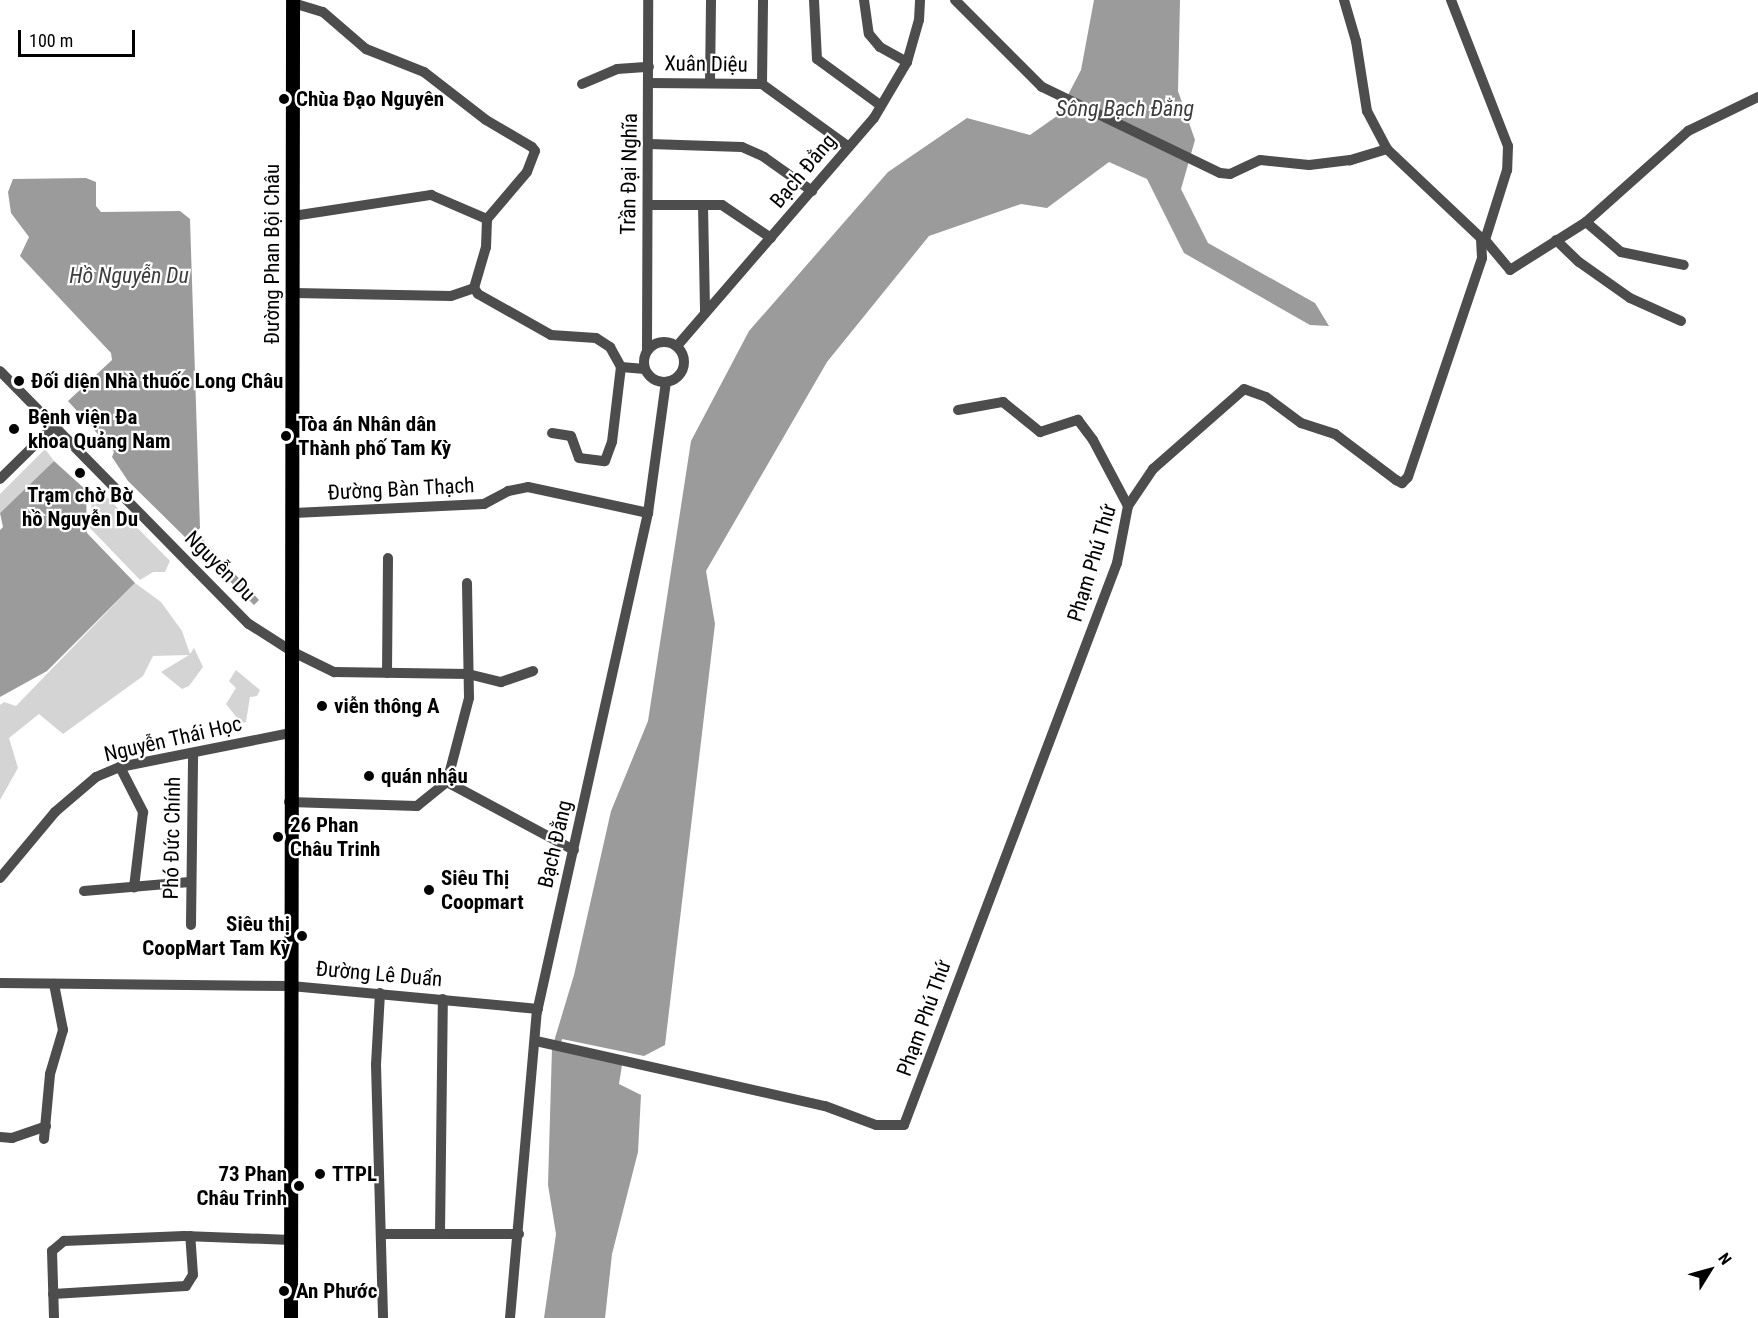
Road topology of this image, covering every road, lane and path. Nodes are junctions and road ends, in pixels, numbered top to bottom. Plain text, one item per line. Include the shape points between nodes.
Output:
1 (648, 0) edge
2 (711, 0) edge
3 (763, 0) edge
4 (814, 0) edge
5 (864, 0) edge
6 (920, 0) edge
7 (956, 0) edge
8 (1344, 0) edge
9 (1451, 0) edge
10 (292, 2) edge
11 (907, 62) junction
12 (649, 67) junction
13 (649, 83) junction
14 (710, 83) junction
15 (582, 84) dead end
16 (762, 84) junction
17 (1758, 98) edge
18 (880, 105) junction
19 (649, 144) junction
20 (849, 147) junction
21 (1387, 149) junction
22 (812, 191) junction
23 (648, 205) junction
24 (704, 205) junction
25 (293, 216) junction
26 (487, 219) junction
27 (1586, 222) junction
28 (771, 238) junction
29 (1556, 240) junction
30 (1485, 241) junction
31 (1684, 265) dead end
32 (474, 288) junction
33 (294, 293) junction
34 (705, 313) junction
35 (1681, 321) dead end
36 (677, 346) junction
37 (647, 350) junction
38 (621, 368) junction
39 (645, 369) junction
40 (0, 371) edge
41 (666, 382) junction
42 (958, 410) dead end
43 (54, 426) junction
44 (552, 433) dead end
45 (0, 479) edge
46 (1128, 506) junction
47 (294, 513) junction
48 (648, 513) junction
49 (388, 558) dead end
50 (467, 583) dead end
51 (293, 652) junction
52 (533, 671) dead end
53 (387, 673) junction
54 (468, 674) junction
55 (290, 733) junction
56 (193, 753) junction
57 (120, 768) junction
58 (447, 782) junction
59 (289, 802) junction
60 (574, 850) junction
61 (0, 878) edge
62 (190, 882) junction
63 (135, 887) junction
64 (84, 891) dead end
65 (191, 925) dead end
66 (0, 983) edge
67 (54, 984) junction
68 (291, 986) junction
69 (380, 993) junction
70 (443, 999) junction
71 (538, 1009) junction
72 (536, 1041) junction
73 (46, 1126) junction
74 (0, 1137) edge
75 (44, 1139) dead end
76 (381, 1234) junction
77 (440, 1234) junction
78 (519, 1234) junction
79 (190, 1236) junction
80 (291, 1240) junction
81 (53, 1294) junction
82 (383, 1317) edge
83 (54, 1318) edge
84 (291, 1318) edge
85 (510, 1318) edge

1 - 12 street, Trần Đại Nghĩa
2 - 14 street
3 - 16 street
4 - 18 street via 817,59
5 - 11 street via 869,34 880,47
6 - 11 street, Bạch Đằng via 920,20
7 - 21 street via 1042,87 1226,174 1260,160 1309,165 1350,160
8 - 21 street via 1356,41 1367,111
9 - 30 street via 1508,146 1507,170
10 - 25 main road, Đường Phan Bội Châu
10 - 26 street via 323,12 366,50 424,72 486,120 532,147 535,151 527,172
11 - 18 street, Bạch Đằng
12 - 13 street, Trần Đại Nghĩa
12 - 15 street via 617,69
13 - 14 street, Xuân Diệu
13 - 19 street, Trần Đại Nghĩa
14 - 16 street, Xuân Diệu
16 - 20 street, Xuân Diệu
17 - 27 street via 1688,131
18 - 20 street, Bạch Đằng
19 - 22 street via 742,147 764,157
19 - 23 street, Trần Đại Nghĩa
20 - 22 street, Bạch Đằng
21 - 30 street
22 - 28 street, Bạch Đằng
23 - 24 street
23 - 37 street, Trần Đại Nghĩa
24 - 28 street via 722,206
24 - 34 street
25 - 26 street via 431,195
25 - 33 main road, Đường Phan Bội Châu
26 - 32 street via 486,246
27 - 29 street
27 - 31 street via 1621,252
28 - 34 street, Bạch Đằng
29 - 30 street via 1510,270
29 - 35 street via 1579,262 1630,298
30 - 46 street, Phạm Phú Thứ via 1405,482 1366,461 1335,434 1301,423 1266,398 1244,389 1153,469
32 - 33 street via 451,296
32 - 38 street via 478,294 551,335 604,341
33 - 47 main road, Đường Phan Bội Châu
34 - 36 street, Bạch Đằng
36 - 37 street via 665,341
36 - 41 street via 684,358 682,371
37 - 39 street
38 - 39 street
38 - 44 street via 612,442 605,461 579,458 571,436
39 - 41 street via 653,379
40 - 43 street, Nguyễn Du
41 - 48 street, Bạch Đằng
42 - 46 street via 1003,402 1040,432 1078,420
43 - 45 street
43 - 51 street, Nguyễn Du via 249,624
46 - 72 street, Phạm Phú Thứ via 1117,563 904,1125 876,1125 825,1106 757,1094
47 - 48 street, Đường Bàn Thạch via 484,504 508,491 528,488
47 - 51 main road, Đường Phan Bội Châu
48 - 60 street, Bạch Đằng
49 - 53 street
50 - 54 street
51 - 53 street, Nguyễn Du via 334,672
51 - 55 main road, Đường Phan Bội Châu
52 - 54 street, Nguyễn Du via 501,682
53 - 54 street, Nguyễn Du
54 - 58 street via 469,698
55 - 56 street, Nguyễn Thái Học
55 - 59 main road, Đường Phan Bội Châu
56 - 57 street, Nguyễn Thái Học
56 - 62 street, Phó Đức Chính
57 - 61 street, Nguyễn Thái Học via 77,791
57 - 63 street via 143,812
58 - 59 street via 417,806
58 - 60 street
59 - 68 main road, Đường Phan Bội Châu
60 - 71 street, Bạch Đằng
62 - 63 street
62 - 65 street, Phó Đức Chính
63 - 64 street
66 - 67 street, Đường Lê Duẩn
67 - 68 street, Đường Lê Duẩn
67 - 73 street via 63,1030 50,1074
68 - 69 street, Đường Lê Duẩn
68 - 80 main road, Đường Phan Bội Châu
69 - 70 street, Đường Lê Duẩn
69 - 76 street via 376,1065
70 - 71 street, Đường Lê Duẩn
70 - 77 street
71 - 72 street, Bạch Đằng
72 - 78 street, Bạch Đằng
73 - 74 street via 12,1138
73 - 75 street
76 - 77 street
76 - 82 street
77 - 78 street
78 - 85 street, Bạch Đằng
79 - 80 street
79 - 81 street via 64,1240 52,1251
79 - 81 street via 193,1275 186,1286
80 - 84 main road, Đường Phan Bội Châu
81 - 83 street

